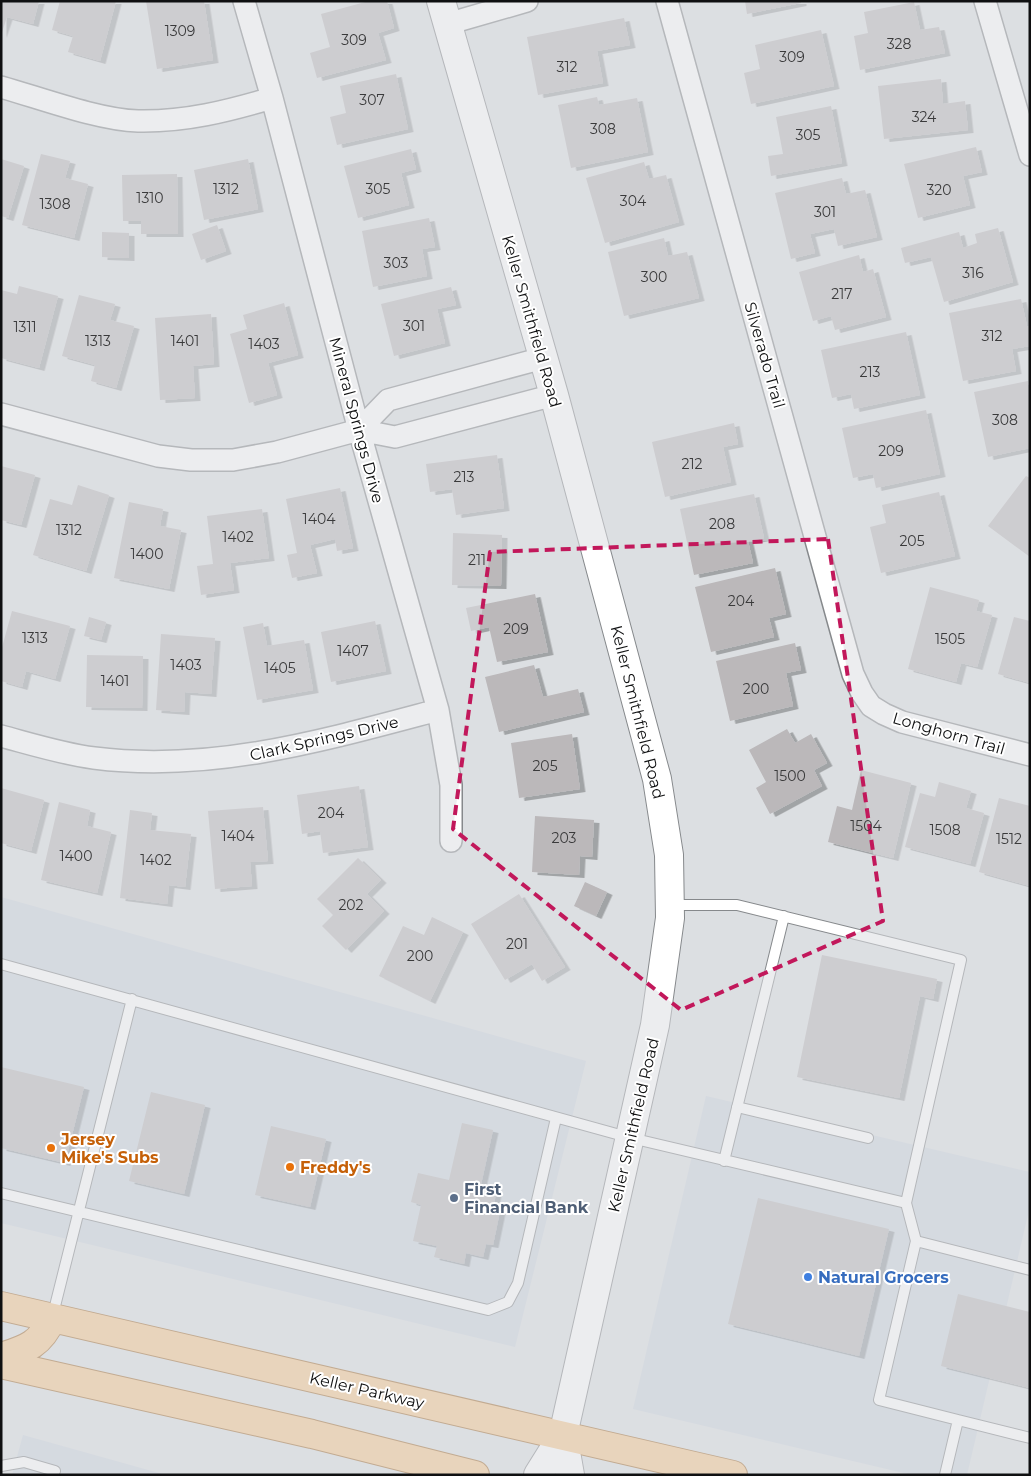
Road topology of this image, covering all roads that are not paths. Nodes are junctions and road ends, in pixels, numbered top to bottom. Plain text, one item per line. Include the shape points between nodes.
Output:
1 (244, 1) edge
2 (527, 1) edge
3 (666, 1) edge
4 (985, 1) edge
5 (444, 13) edge
6 (1, 87) edge
7 (272, 98) junction
8 (1030, 155) edge
9 (543, 358) junction
10 (554, 395) junction
11 (1, 414) edge
12 (359, 430) junction
13 (871, 706) joint
14 (438, 710) junction
15 (1, 736) edge
16 (1030, 755) edge
17 (451, 841) dead end
18 (670, 905) junction
19 (784, 916) junction
20 (1, 964) edge
21 (132, 999) junction
22 (737, 1107) junction
23 (556, 1118) junction
24 (631, 1138) junction
25 (868, 1138) dead end
26 (724, 1161) junction
27 (1, 1193) edge
28 (906, 1203) junction
29 (78, 1213) junction
30 (916, 1241) junction
31 (1030, 1270) edge
32 (1, 1306) edge
33 (52, 1318) junction
34 (1, 1357) edge
35 (1, 1364) edge
36 (958, 1420) junction
37 (563, 1435) junction
38 (1030, 1438) edge
39 (1, 1466) edge
40 (55, 1471) dead end
41 (475, 1475) edge
42 (538, 1475) edge
43 (570, 1475) edge
44 (733, 1475) edge
45 (945, 1475) edge

1 - 7 street, Mineral Springs Drive
2 - 5 street
3 - 13 street, Silverado Trail via 853,674
4 - 8 street
5 - 9 main road, Keller Smithfield Road
6 - 7 street via 136,121 211,115
7 - 12 street, Mineral Springs Drive
9 - 10 main road, Keller Smithfield Road
9 - 12 street via 388,400
10 - 12 street via 395,437
10 - 18 main road, Keller Smithfield Road via 658,779 669,855
11 - 12 street via 148,454 191,460 233,460
12 - 14 street, Mineral Springs Drive
13 - 16 street, Longhorn Trail via 902,722
14 - 15 street, Clark Springs Drive via 295,747 240,757 160,763 93,758
14 - 17 street, Mineral Springs Drive via 451,785
18 - 19 lane via 737,905
18 - 24 main road, Keller Smithfield Road via 657,1017
19 - 22 lane
19 - 28 lane via 961,960
20 - 21 lane
21 - 23 lane
21 - 29 lane
22 - 25 lane
22 - 26 lane
23 - 24 lane
23 - 29 lane via 518,1284 508,1302 488,1310
24 - 26 lane
24 - 37 main road, Keller Smithfield Road
26 - 28 lane
27 - 29 lane
28 - 30 lane
29 - 33 lane
30 - 31 lane
30 - 36 lane via 879,1400
32 - 33 main road, Keller Parkway
33 - 34 main road via 46,1333 26,1349
33 - 37 main road, Keller Parkway
35 - 41 main road via 312,1434
36 - 38 lane
36 - 45 lane
37 - 42 main road
37 - 43 main road
37 - 44 main road, Keller Parkway
39 - 40 lane via 24,1462

